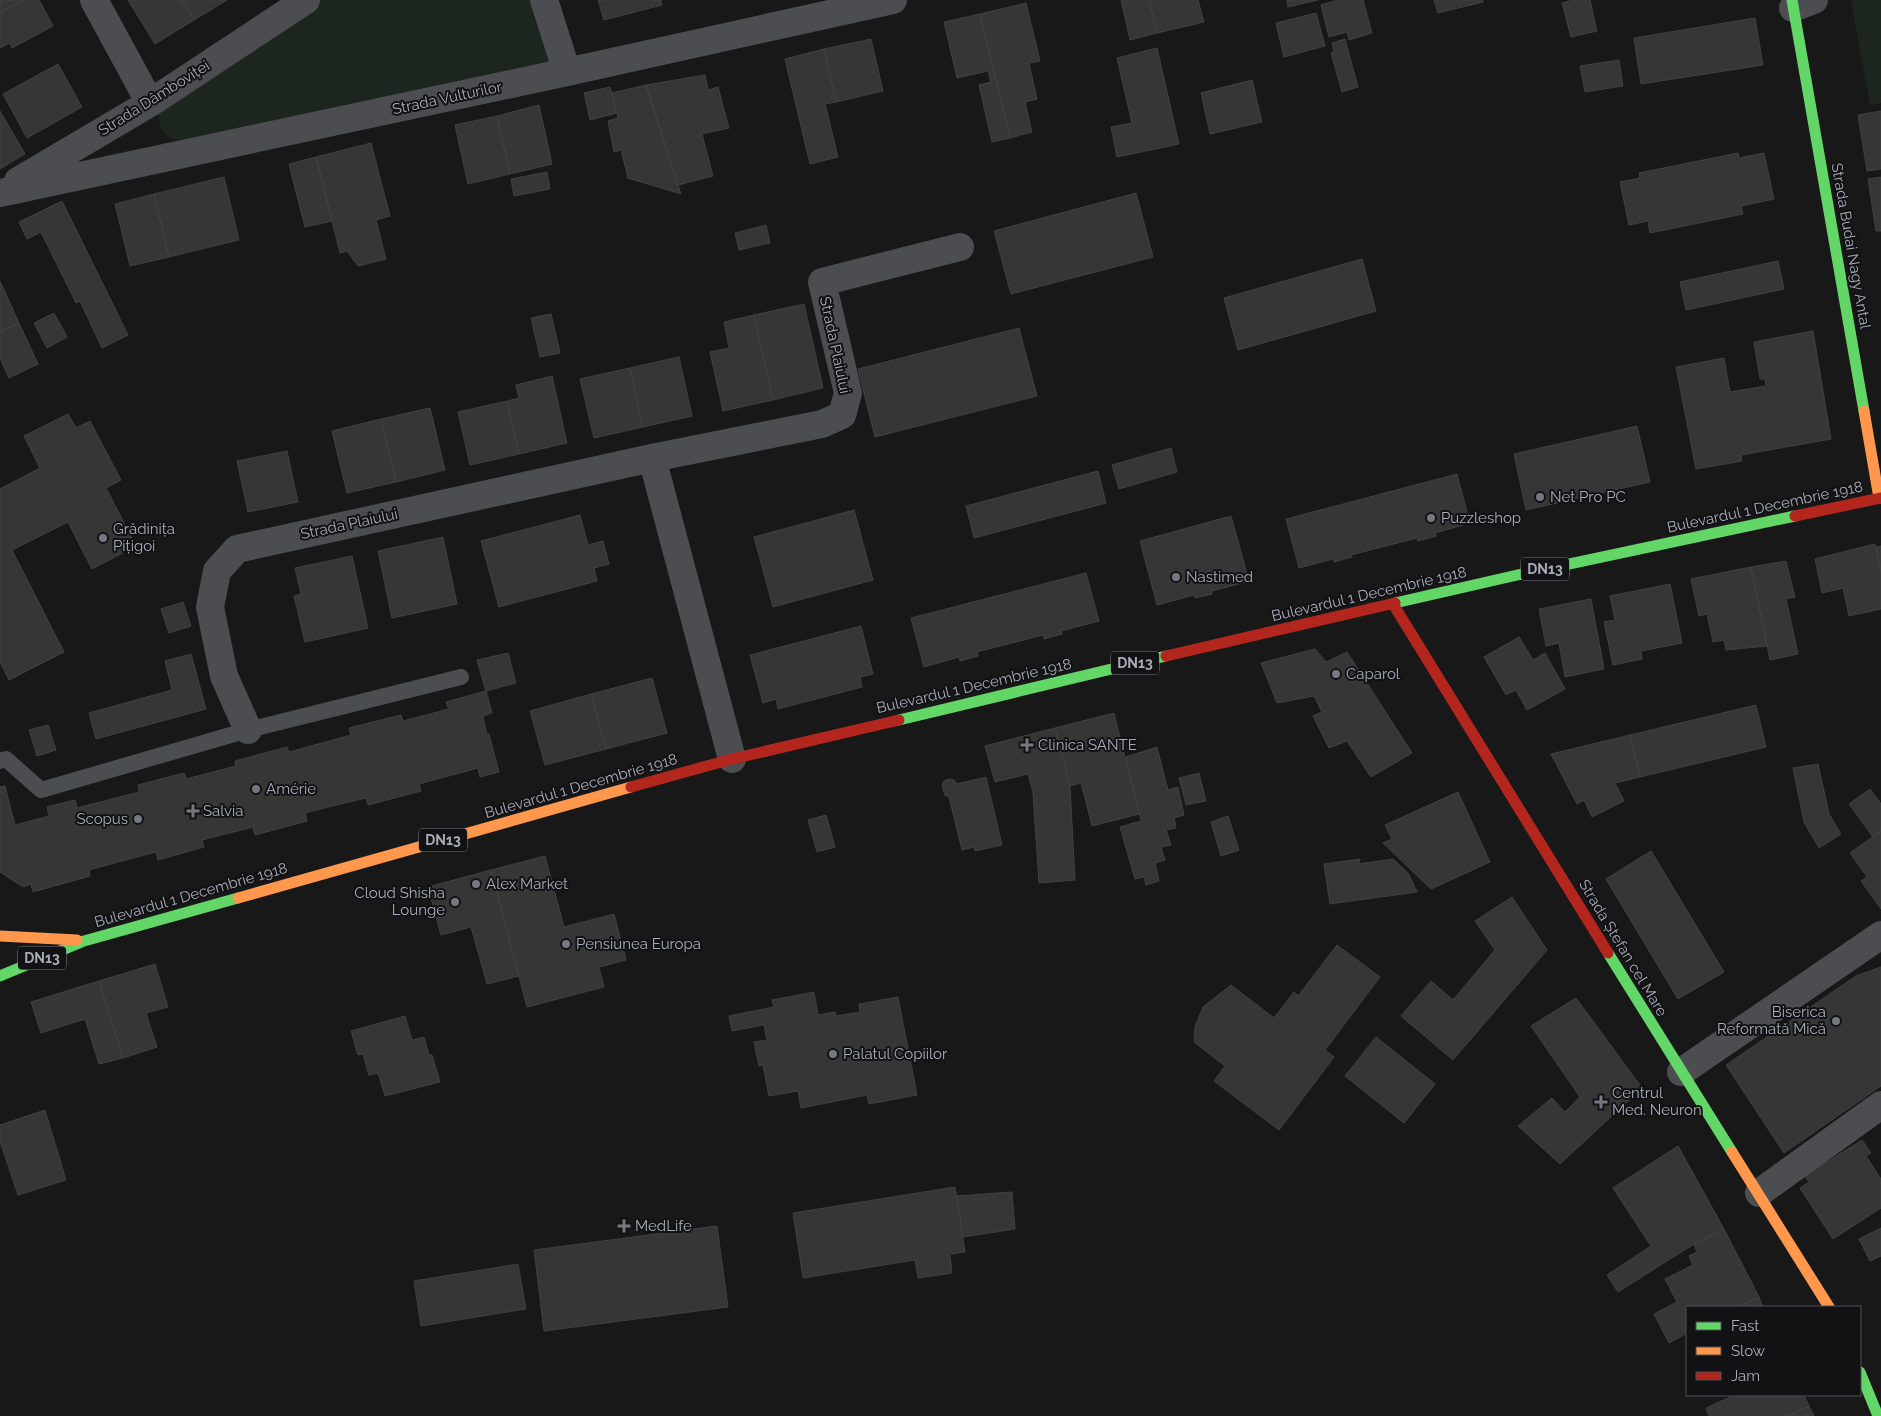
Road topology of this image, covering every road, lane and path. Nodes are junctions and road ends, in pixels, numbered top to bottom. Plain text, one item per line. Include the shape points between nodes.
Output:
1 (94, 0) edge
2 (306, 0) edge
3 (544, 0) edge
4 (893, 0) edge
5 (1800, 2) edge
6 (567, 72) junction
7 (150, 103) junction
8 (0, 192) edge
9 (960, 247) dead end
10 (652, 458) junction
11 (1880, 498) edge
12 (1393, 604) junction
13 (461, 677) dead end
14 (248, 730) junction
15 (732, 759) junction
16 (0, 761) edge
17 (1881, 934) edge
18 (0, 936) edge
19 (84, 941) junction
20 (0, 976) edge
21 (1681, 1072) junction
22 (1881, 1105) edge
23 (1759, 1193) junction
24 (1828, 1306) edge
25 (1861, 1362) edge
26 (1861, 1374) edge
27 (1881, 1396) edge
28 (1878, 1416) edge

1 - 7 street
2 - 7 street, Strada Dâmboviței
3 - 6 street
4 - 6 street, Strada Vulturilor
5 - 11 main road, Strada Budai Nagy Antal
6 - 8 street, Strada Vulturilor
7 - 8 street, Strada Dâmboviței
9 - 10 street, Strada Plaiului via 822,282 848,394 842,415 822,424
10 - 14 street, Strada Plaiului via 237,549 217,572 210,607 224,676
10 - 15 street
11 - 12 main road, Bulevardul 1 Decembrie 1918 / DN13
12 - 15 main road, Bulevardul 1 Decembrie 1918 / DN13
12 - 21 main road, Strada Ștefan cel Mare
13 - 14 lane
14 - 16 lane via 40,790 6,759
15 - 19 main road, Bulevardul 1 Decembrie 1918 / DN13
17 - 21 street
18 - 19 main road, Bulevardul 1 Decembrie 1918 / DN13
19 - 20 main road, Bulevardul 1 Decembrie 1918 / DN13
21 - 23 main road, Strada Ștefan cel Mare
22 - 23 street
23 - 24 main road, Strada Ștefan cel Mare
25 - 27 main road
26 - 28 main road

